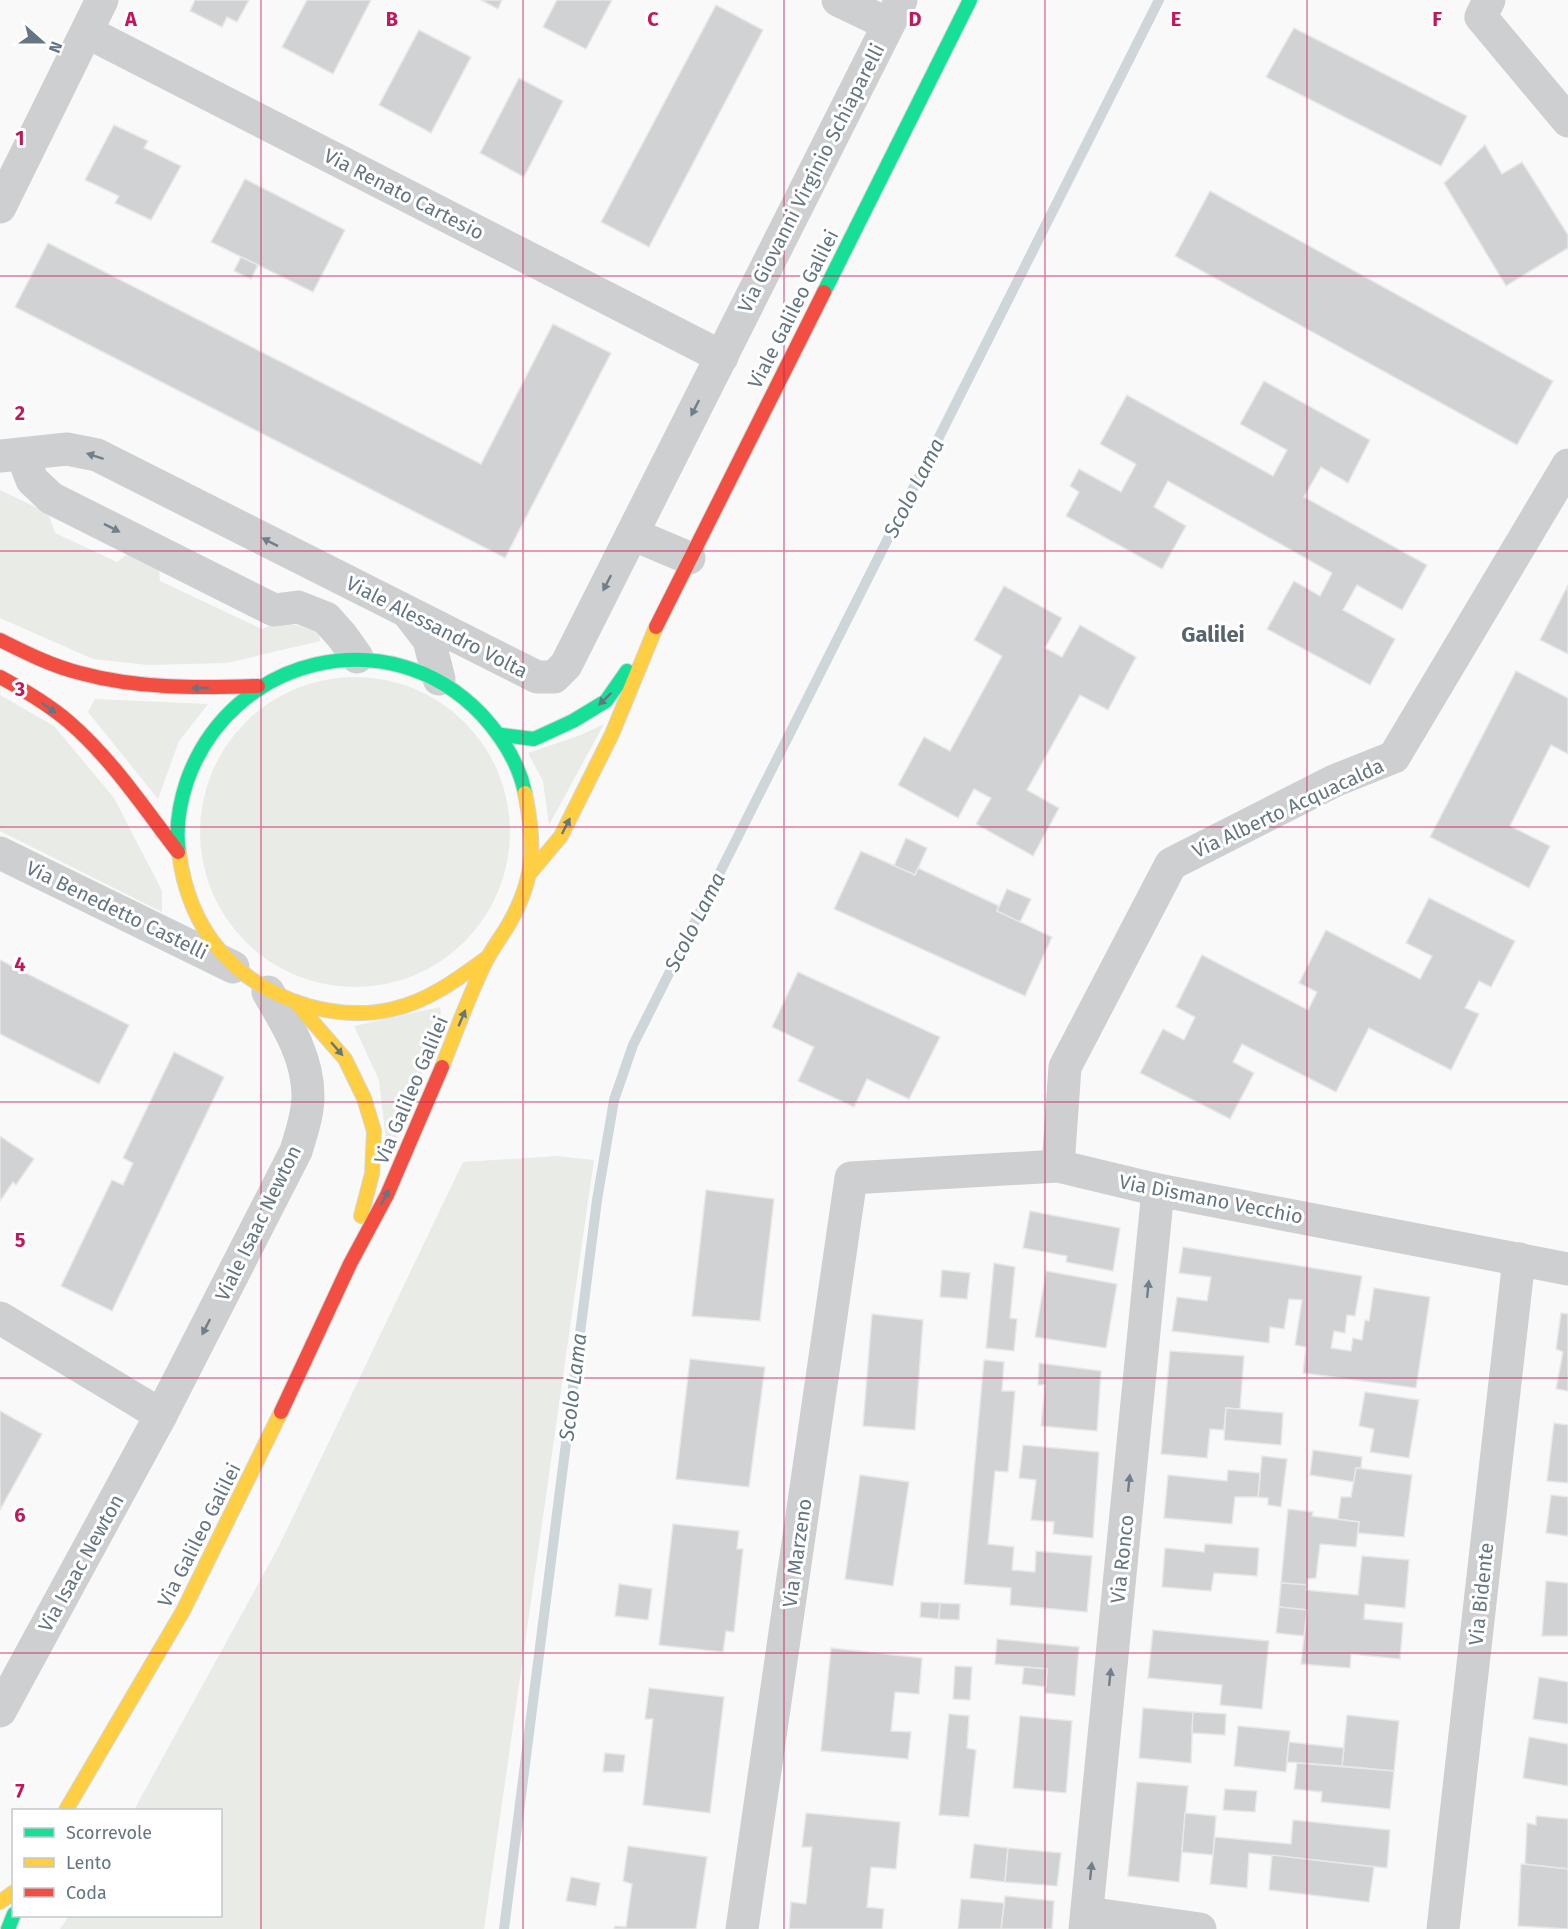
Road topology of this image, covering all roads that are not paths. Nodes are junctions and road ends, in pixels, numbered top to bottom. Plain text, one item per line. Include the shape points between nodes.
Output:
1 (102, 0) edge
2 (838, 0) edge
3 (970, 0) edge
4 (1489, 0) edge
5 (894, 12) edge
6 (87, 32) junction
7 (1568, 121) edge
8 (0, 207) edge
9 (722, 357) junction
10 (11, 455) edge
11 (1568, 465) edge
12 (632, 534) junction
13 (689, 558) junction
14 (314, 564) junction
15 (298, 607) junction
16 (407, 612) junction
17 (652, 635) junction
18 (0, 640) edge
19 (357, 657) junction
20 (0, 677) edge
21 (439, 679) junction
22 (258, 686) junction
23 (502, 735) junction
24 (178, 852) junction
25 (0, 853) edge
26 (531, 872) junction
27 (488, 957) junction
28 (233, 967) junction
29 (268, 992) junction
30 (298, 1005) junction
31 (1058, 1166) junction
32 (851, 1178) joint
33 (1158, 1190) junction
34 (1518, 1259) junction
35 (348, 1267) junction
36 (1568, 1269) edge
37 (0, 1318) edge
38 (162, 1414) junction
39 (0, 1711) edge
40 (67, 1809) edge
41 (1086, 1921) edge
42 (742, 1929) edge
43 (1200, 1929) edge
44 (1443, 1929) edge

1 - 6 street
2 - 5 street
3 - 13 main road, Viale Galileo Galilei
4 - 7 street via 1481,16
5 - 9 street, Via Giovanni Virginio Schiaparelli
6 - 8 street
6 - 9 street, Via Renato Cartesio
9 -> 12 street, Viale Alessandro Volta
14 -> 10 street, Viale Alessandro Volta via 97,454 67,449
10 -> 15 street, Viale Alessandro Volta via 51,498 274,610
11 - 31 street, Via Alberto Acquacalda via 1394,757 1334,781 1171,864 1065,1067
12 - 13 street
12 -> 16 street, Viale Alessandro Volta via 566,665 554,677 537,677
13 - 17 main road, Viale Galileo Galilei
14 - 15 street
14 - 16 street, Viale Alessandro Volta
15 - 19 street, Viale Alessandro Volta via 326,618
16 - 21 street via 429,640
17 -> 23 main road via 606,701 534,739
26 -> 17 main road via 561,836 612,734
22 -> 18 main road via 178,688 127,683 70,670
19 - 21 main road via 399,663
19 - 22 main road via 306,665
20 -> 24 main road via 78,730
21 - 23 main road via 474,703
22 - 24 main road via 222,717 195,758 180,804
23 - 26 main road via 529,798
24 - 28 main road via 183,884 195,915
25 - 28 street, Via Benedetto Castelli
26 - 27 main road via 513,918
27 - 30 main road via 441,992 395,1009 346,1014
35 -> 27 main road, Via Galileo Galilei via 391,1187
28 - 29 main road
29 - 30 main road
29 -> 38 street, Viale Isaac Newton via 292,1032 304,1064 308,1096 304,1123 296,1151
30 -> 35 main road, Via Galileo Galilei via 345,1059 364,1098 374,1131 372,1174
31 - 32 street, Via Dismano Vecchio
31 - 33 street, Via Dismano Vecchio
32 - 42 street, Via Marzeno
33 - 34 street, Via Dismano Vecchio
41 -> 33 street, Via Ronco
34 - 36 street, Via Dismano Vecchio
34 - 44 street, Via Bidente
35 - 40 main road, Via Galileo Galilei via 289,1398 177,1623
37 - 38 street
38 - 39 street, Via Isaac Newton
41 - 43 street

